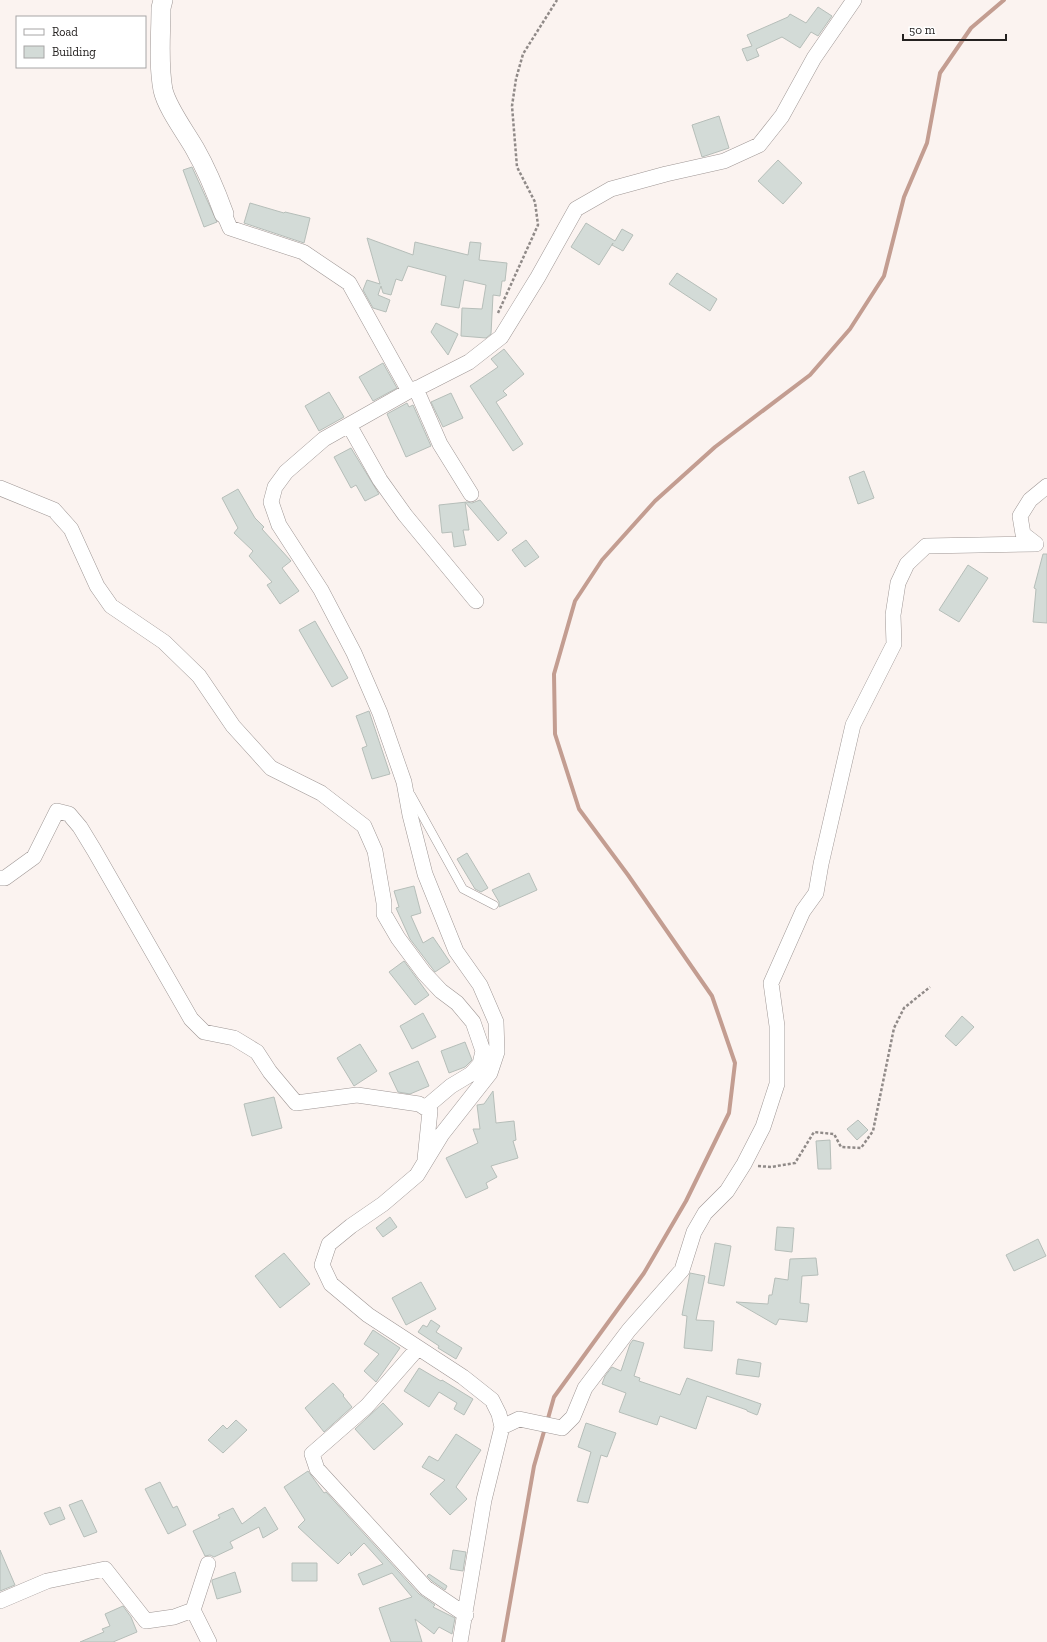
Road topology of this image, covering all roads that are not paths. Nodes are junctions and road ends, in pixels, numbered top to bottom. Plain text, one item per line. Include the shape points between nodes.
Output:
1 (163, 0) edge
2 (854, 0) edge
3 (224, 214) joint
4 (413, 390) junction
5 (349, 424) junction
6 (1047, 486) edge
7 (0, 488) edge
8 (471, 494) dead end
9 (1041, 544) edge
10 (476, 601) dead end
11 (404, 782) junction
12 (0, 878) edge
13 (494, 905) dead end
14 (425, 1108) junction
15 (424, 1163) junction
16 (418, 1348) junction
17 (502, 1427) junction
18 (208, 1564) dead end
19 (0, 1601) edge
20 (193, 1610) junction
21 (466, 1615) junction
22 (209, 1642) edge
23 (460, 1642) edge

1 - 3 street via 160,63 164,92 196,150
2 - 4 street via 814,58 782,116 759,145 724,161 611,190 576,209 501,337 469,362
3 - 4 street via 230,228 303,252 349,283
4 - 5 street
4 - 8 street via 440,444
5 - 10 street via 380,480 405,515
5 - 11 street via 324,439 286,472 275,487 271,502 279,525 321,590 354,653 380,713
6 - 9 street via 1030,500 1020,516 1023,534
7 - 14 street via 54,510 72,529 98,586 111,606 164,642 199,676 233,726 271,768 321,793 364,826 375,851 386,918 424,973 457,1003 473,1022 483,1051 480,1064 471,1074 451,1086
9 - 17 street via 926,546 907,564 898,583 893,615 894,644 853,725 816,892 803,911 772,983 777,1026 777,1084 763,1127 727,1191 705,1213 694,1232 682,1270 629,1330 604,1363 586,1388 573,1417 562,1428 519,1419
11 - 13 lane via 463,889
11 - 15 street via 425,874 456,951 480,985 496,1022 497,1052 490,1073 442,1134
12 - 14 street via 4,878 34,857 57,812 69,814 94,850 191,1019 204,1032 234,1038 257,1052 296,1103 357,1094 419,1104
14 - 15 street via 430,1111
15 - 16 street via 417,1175 383,1204 328,1244 322,1265 331,1284 368,1315
16 - 17 street via 463,1377 492,1400
16 - 21 street via 367,1406 312,1454 317,1469 426,1588
17 - 21 street via 484,1500
18 - 20 street
19 - 20 street via 46,1581 105,1569 146,1621 174,1617
20 - 22 street
21 - 23 street

